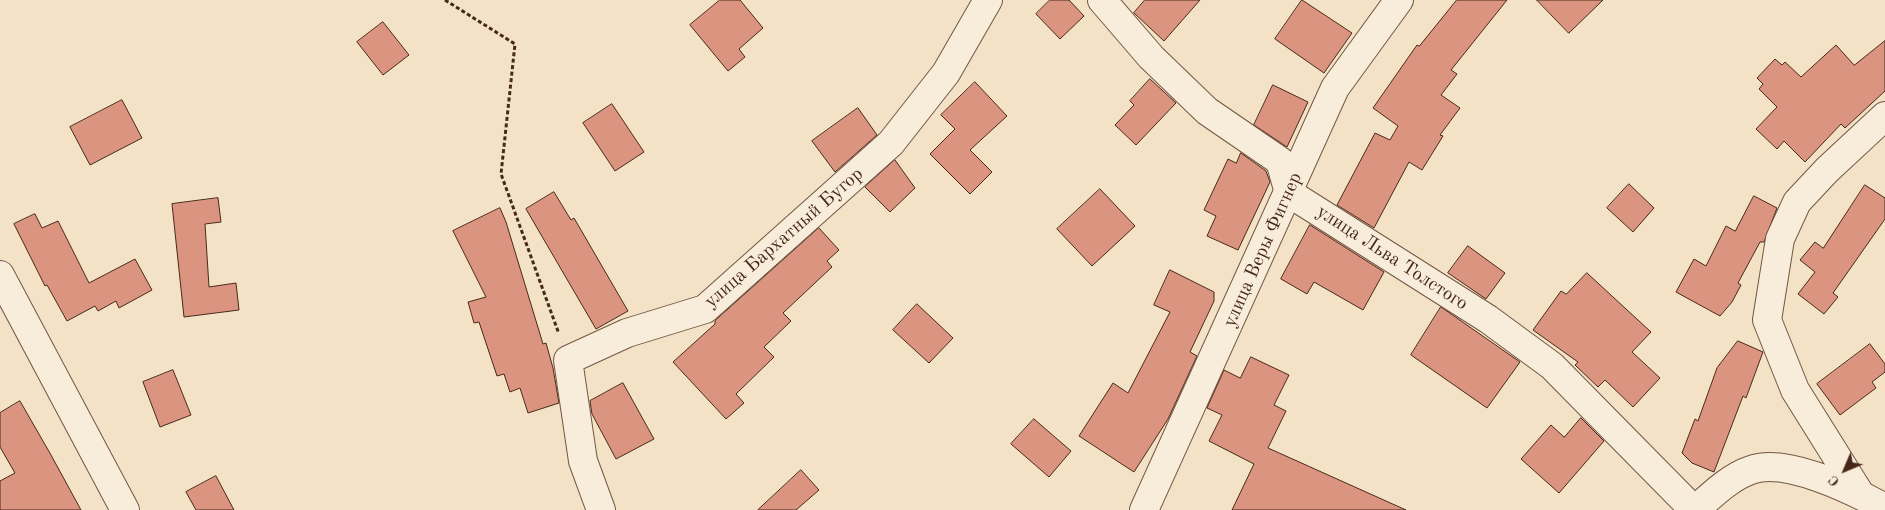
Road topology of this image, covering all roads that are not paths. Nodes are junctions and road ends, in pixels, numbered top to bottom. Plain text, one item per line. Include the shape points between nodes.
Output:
1 (988, 0) edge
2 (1102, 0) edge
3 (1399, 0) edge
4 (1883, 122) edge
5 (1290, 193) junction
6 (0, 275) edge
7 (1860, 494) junction
8 (1885, 508) edge
9 (125, 510) edge
10 (601, 510) edge
11 (1144, 510) edge
12 (1695, 510) edge

1 - 10 street, улица Бархатный Бугор via 946,73 891,143 705,309 627,333 568,360 583,461
2 - 5 street via 1151,57 1207,111 1280,161
3 - 5 street, улица Веры Фигнер via 1335,88
4 - 7 street via 1827,170 1797,202 1780,239 1767,320 1795,390
5 - 11 street, улица Веры Фигнер
5 - 12 street, улица Льва Толстого via 1488,320 1552,366
6 - 9 street
7 - 8 street
7 - 12 street via 1791,468 1752,469 1717,489

